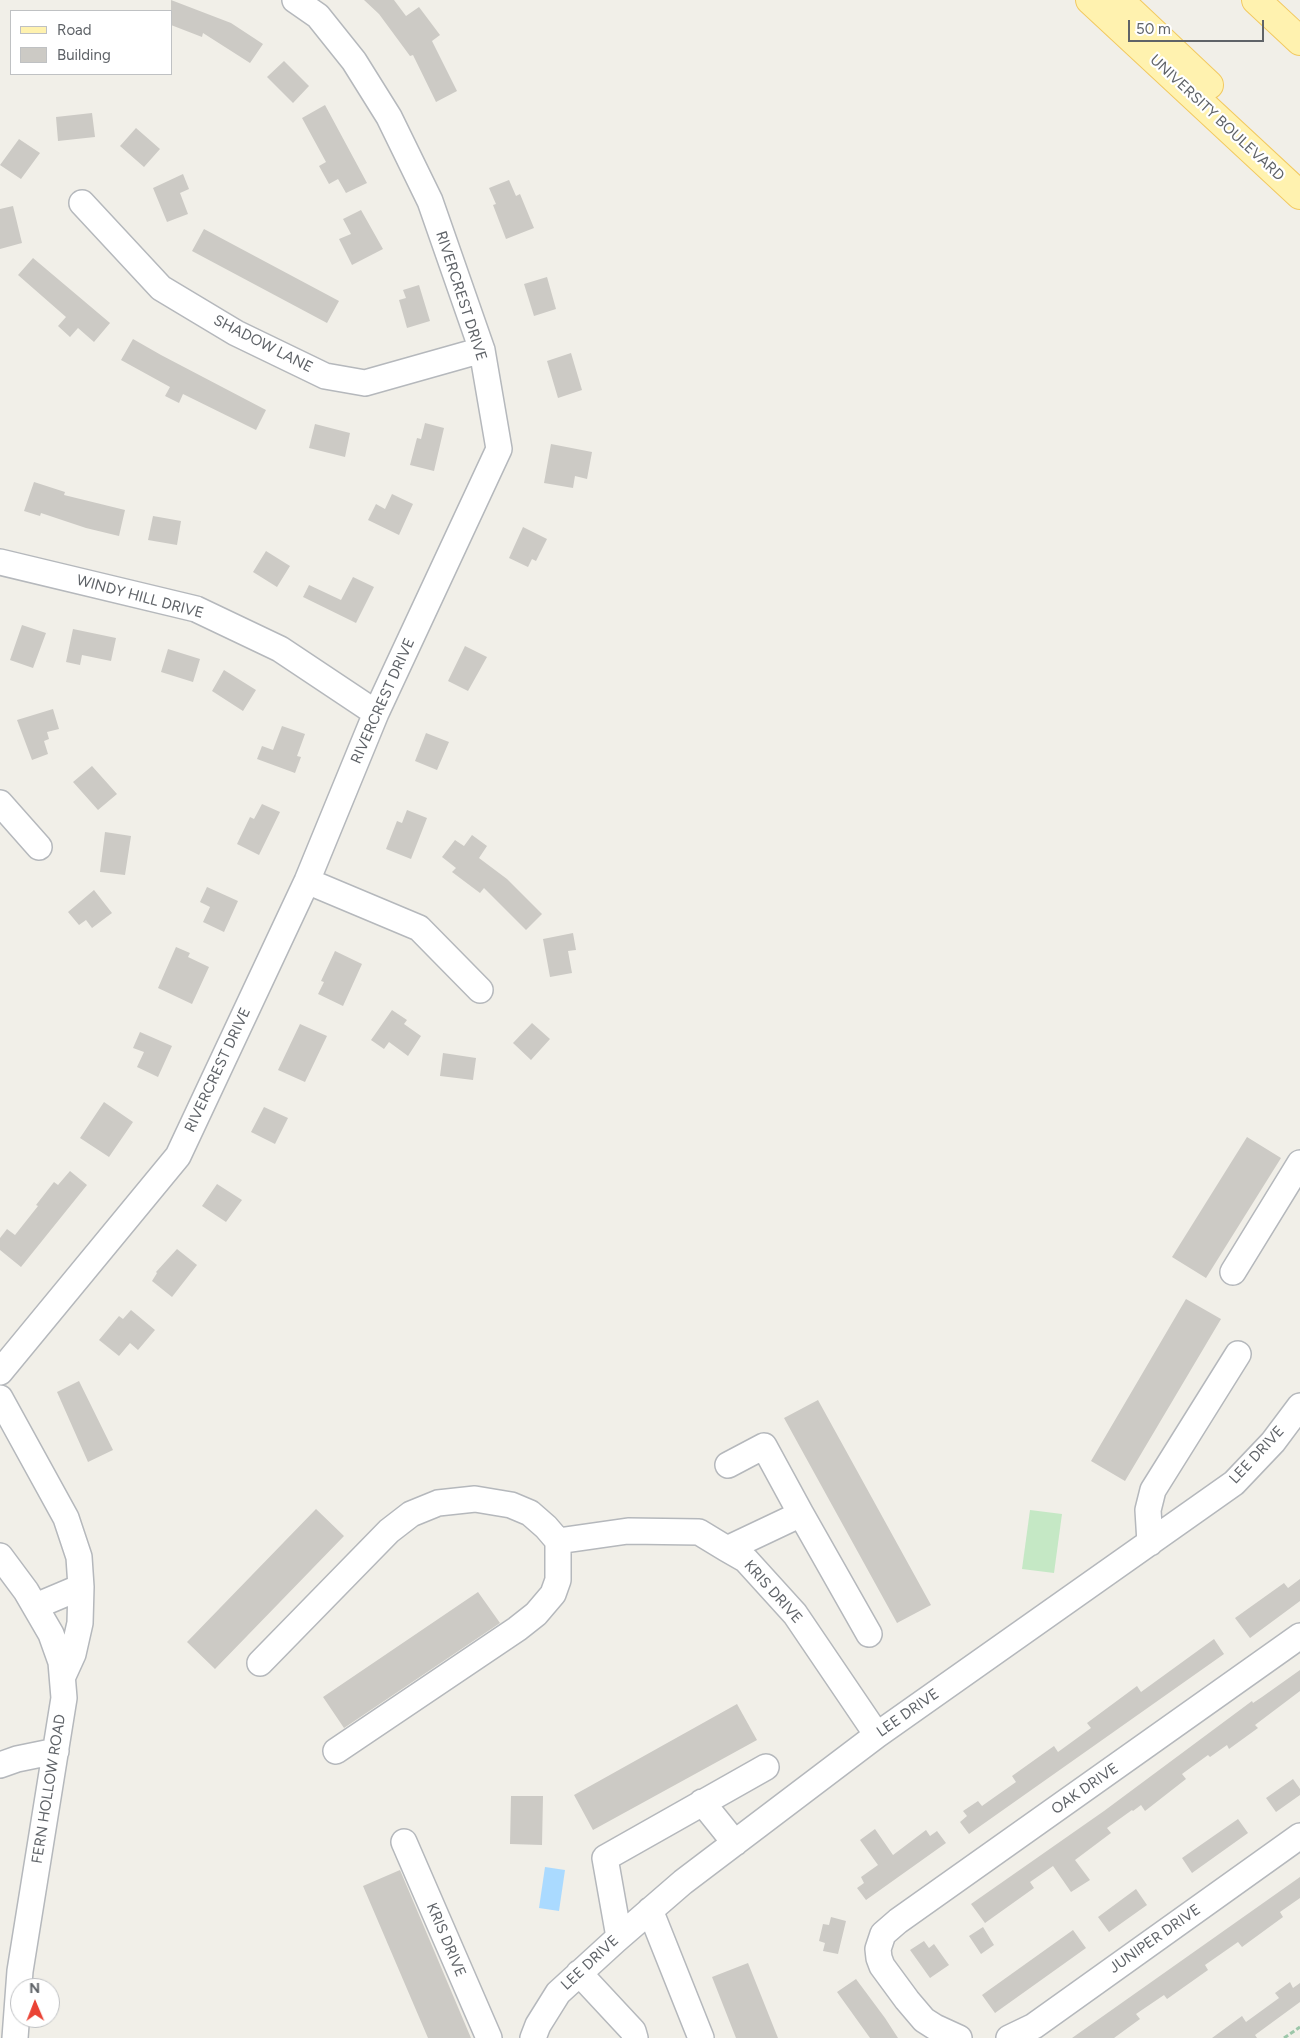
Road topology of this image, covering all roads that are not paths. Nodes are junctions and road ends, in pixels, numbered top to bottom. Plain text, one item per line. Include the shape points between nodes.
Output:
1 (296, 0) edge
2 (1090, 0) edge
3 (1119, 0) edge
4 (1256, 0) edge
5 (1300, 41) edge
6 (1300, 170) edge
7 (1300, 195) edge
8 (82, 203) dead end
9 (482, 350) junction
10 (0, 562) edge
11 (376, 713) junction
12 (0, 803) edge
13 (39, 846) dead end
14 (307, 881) junction
15 (480, 990) dead end
16 (1300, 1162) edge
17 (1233, 1272) dead end
18 (1238, 1354) dead end
19 (0, 1372) edge
20 (0, 1398) edge
21 (1300, 1406) edge
22 (728, 1465) dead end
23 (801, 1514) junction
24 (558, 1541) junction
25 (1150, 1543) junction
26 (728, 1549) junction
27 (0, 1556) edge
28 (82, 1586) junction
29 (36, 1606) junction
30 (869, 1634) dead end
31 (1300, 1636) edge
32 (260, 1663) dead end
33 (63, 1676) junction
34 (877, 1735) junction
35 (56, 1751) junction
36 (336, 1751) dead end
37 (0, 1765) edge
38 (766, 1767) dead end
39 (702, 1802) junction
40 (1300, 1836) edge
41 (404, 1842) dead end
42 (735, 1843) junction
43 (650, 1910) junction
44 (619, 1937) junction
45 (579, 1973) junction
46 (14, 2038) edge
47 (489, 2038) edge
48 (533, 2038) edge
49 (635, 2038) edge
50 (700, 2038) edge
51 (959, 2038) edge
52 (1008, 2038) edge

1 - 9 street, RIVERCREST DRIVE via 318,16 354,61 389,117 430,201
2 - 7 main road, UNIVERSITY BOULEVARD
3 - 6 main road
4 - 5 main road
8 - 9 street, SHADOW LANE via 161,288 236,333 325,376 365,383
9 - 11 street, RIVERCREST DRIVE via 499,449
10 - 11 street, WINDY HILL DRIVE via 196,609 280,649
11 - 14 street, RIVERCREST DRIVE
12 - 13 street
14 - 15 street via 419,928
14 - 19 street, RIVERCREST DRIVE via 178,1156
16 - 17 street
18 - 25 street via 1154,1490 1148,1510
20 - 28 street via 66,1518 79,1557
21 - 25 street, LEE DRIVE via 1273,1442 1234,1483
22 - 23 street via 764,1446
23 - 26 street
23 - 30 street
24 - 26 street, KRIS DRIVE via 628,1531 699,1532
24 - 32 street via 530,1513 510,1505 474,1500 438,1503 411,1514 389,1531
24 - 36 street via 558,1580 553,1594 536,1614
25 - 34 street, LEE DRIVE
26 - 34 street, KRIS DRIVE via 746,1560 795,1614
27 - 29 street, FERN HOLLOW ROAD
28 - 29 street
28 - 33 street via 77,1640
29 - 33 street, FERN HOLLOW ROAD via 52,1634
31 - 51 street, OAK DRIVE via 883,1934 878,1949 882,1966 915,2011 935,2027
33 - 35 street, FERN HOLLOW ROAD via 64,1698
34 - 42 street, LEE DRIVE
35 - 37 street
35 - 46 street, FERN HOLLOW ROAD via 20,1971
38 - 39 street
39 - 42 street
39 - 44 street via 605,1858
40 - 52 street, JUNIPER DRIVE via 1034,2026
41 - 47 street, KRIS DRIVE
42 - 43 street, LEE DRIVE
43 - 44 street, LEE DRIVE
43 - 50 street
44 - 45 street, LEE DRIVE
45 - 48 street, LEE DRIVE via 558,1993
45 - 49 street via 633,2031

